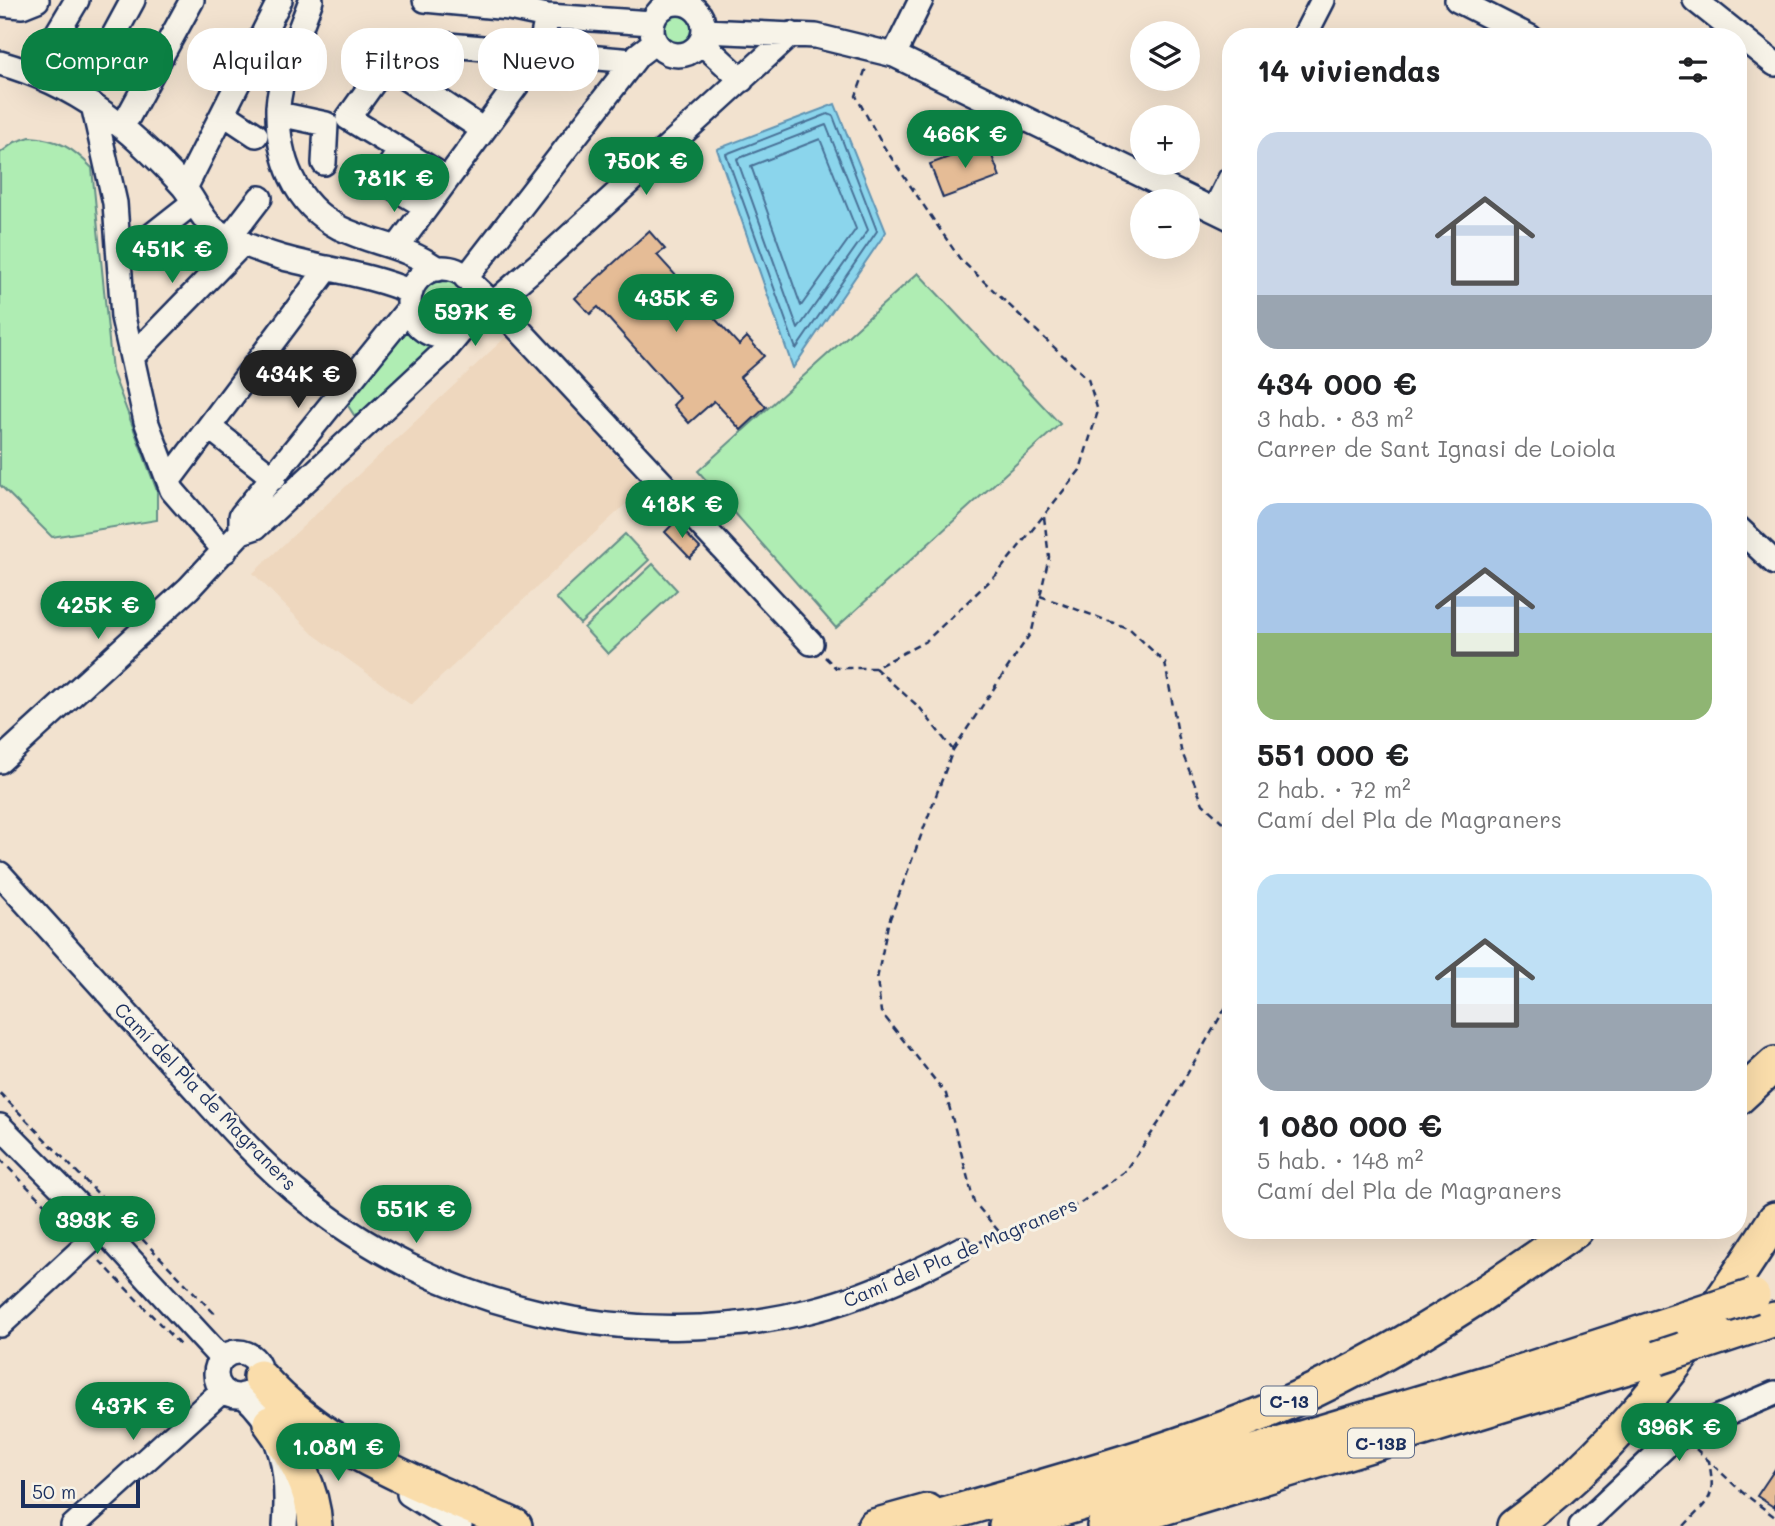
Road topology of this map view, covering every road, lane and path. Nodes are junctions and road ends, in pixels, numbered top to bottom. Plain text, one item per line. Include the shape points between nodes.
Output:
1 (37, 0) edge
2 (77, 0) edge
3 (133, 0) edge
4 (192, 0) edge
5 (280, 0) edge
6 (312, 0) edge
7 (425, 0) edge
8 (920, 0) edge
9 (1323, 0) edge
10 (1457, 0) edge
11 (1695, 0) edge
12 (1706, 0) edge
13 (686, 2) edge
14 (0, 4) edge
15 (506, 4) edge
16 (579, 9) edge
17 (547, 16) junction
18 (655, 19) edge
19 (60, 28) edge
20 (545, 28) edge
21 (1309, 28) edge
22 (1512, 28) edge
23 (1730, 28) edge
24 (1731, 28) edge
25 (791, 34) junction
26 (702, 37) junction
27 (1747, 42) edge
28 (884, 52) junction
29 (599, 59) edge
30 (633, 61) junction
31 (0, 62) edge
32 (1775, 64) edge
33 (21, 68) edge
34 (742, 80) junction
35 (74, 91) edge
36 (363, 91) edge
37 (425, 91) edge
38 (511, 91) edge
39 (90, 94) junction
40 (223, 113) junction
41 (279, 114) junction
42 (128, 117) dead end
43 (337, 121) junction
44 (482, 129) junction
45 (256, 135) dead end
46 (400, 150) junction
47 (324, 163) dead end
48 (446, 177) junction
49 (190, 195) junction
50 (260, 198) dead end
51 (425, 206) junction
52 (1222, 214) edge
53 (236, 240) junction
54 (398, 246) junction
55 (119, 261) junction
56 (328, 268) junction
57 (438, 269) junction
58 (469, 280) junction
59 (410, 300) junction
60 (492, 304) junction
61 (465, 328) junction
62 (132, 357) junction
63 (335, 398) junction
64 (365, 425) junction
65 (209, 427) junction
66 (274, 478) junction
67 (169, 480) junction
68 (1044, 516) junction
69 (242, 533) junction
70 (1747, 537) edge
71 (225, 551) junction
72 (1775, 563) edge
73 (1040, 596) junction
74 (811, 643) joint
75 (875, 668) junction
76 (953, 750) junction
77 (0, 761) edge
78 (1222, 822) edge
79 (0, 874) edge
80 (1222, 1014) edge
81 (1775, 1064) edge
82 (1747, 1090) edge
83 (0, 1093) edge
84 (0, 1126) edge
85 (1775, 1219) edge
86 (103, 1230) junction
87 (1002, 1234) junction
88 (1562, 1239) edge
89 (961, 1249) joint
90 (1768, 1301) edge
91 (214, 1313) dead end
92 (0, 1325) edge
93 (222, 1359) junction
94 (244, 1388) junction
95 (1775, 1393) edge
96 (270, 1423) junction
97 (1681, 1435) junction
98 (1709, 1461) junction
99 (972, 1506) junction
100 (1775, 1517) edge
101 (73, 1526) edge
102 (285, 1526) edge
103 (315, 1526) edge
104 (460, 1526) edge
105 (515, 1526) edge
106 (874, 1526) edge
107 (907, 1526) edge
108 (1006, 1526) edge
109 (1104, 1526) edge
110 (1514, 1526) edge
111 (1581, 1526) edge
112 (1684, 1526) edge

1 - 14 street via 22,6
2 - 19 street
3 - 39 street
4 - 42 street
5 - 40 street
6 - 41 street via 293,51
7 - 15 street
8 - 28 street
9 - 21 street
10 - 22 street
11 - 23 street
12 - 24 street
13 - 18 street via 670,5
13 - 26 street via 701,17
15 - 17 street
16 - 17 street
16 - 18 street
17 - 20 street
18 - 26 street via 667,53 678,56 694,50
18 - 30 street
25 - 26 street
25 - 28 street
25 - 34 street
26 - 34 street
27 - 32 street
28 - 52 street
28 - 68 path via 856,96 882,144 960,259 1088,379 1098,411 1080,470
29 - 30 street
30 - 58 street
31 - 33 street
34 - 60 street
35 - 39 street
36 - 43 street
37 - 44 street
38 - 44 street
39 - 49 street
39 - 55 street via 115,203
40 - 45 street
40 - 49 street
41 - 43 street
41 - 54 street via 281,156 300,197 340,228
43 - 46 street
43 - 47 street
44 - 48 street
46 - 48 street
46 - 51 street via 381,180
48 - 51 street
49 - 53 street via 214,229
49 - 55 street
50 - 53 street
51 - 54 street
53 - 56 street via 278,259
53 - 62 street
54 - 57 street
55 - 62 street via 123,317
56 - 59 street via 362,275
56 - 65 street
57 - 58 street via 453,270
57 - 59 street via 424,274
58 - 60 street
58 - 61 street via 477,305
59 - 61 street via 415,321 434,335 449,336
59 - 63 street
60 - 61 street
60 - 74 street
61 - 64 street
62 - 67 street via 146,421
63 - 64 street via 347,418
63 - 66 street
64 - 69 street via 256,527
65 - 66 street
65 - 67 street
66 - 69 street via 241,516
67 - 71 street via 172,490
68 - 73 path via 1049,557
68 - 75 path via 998,574 926,641
69 - 71 street
70 - 72 street
71 - 77 street
73 - 76 path via 1032,631
73 - 78 path via 1129,629 1165,663 1181,750 1203,804
74 - 75 path via 836,668
75 - 76 path via 920,708
76 - 87 path via 888,924 877,979 881,1012 946,1094 974,1202
79 - 89 street, Camí del Pla de Magraners via 294,1191 380,1250 480,1297 581,1321 648,1326 719,1324 832,1305 891,1284
80 - 87 path, Camí del Pla de Magraners via 1126,1171 1079,1204
81 - 82 highway
83 - 91 path
84 - 86 street
85 - 110 highway via 1700,1332 1643,1406 1565,1484
86 - 92 street
86 - 93 street
87 - 89 path, Camí del Pla de Magraners
88 - 99 highway, C-13 via 1427,1328 1279,1406 1197,1437
90 - 108 highway, C-13B, bridge via 1686,1318 1479,1385
90 - 109 highway, C-13B, bridge via 1721,1337
93 - 94 street via 216,1375
93 - 94 street via 236,1352 257,1362
94 - 96 street
94 - 101 street
94 - 104 street via 325,1450
94 - 105 highway via 298,1416 349,1451
95 - 97 street
96 - 102 street via 284,1471
96 - 103 highway via 300,1469
97 - 98 path
97 - 111 street
98 - 100 path
98 - 112 path via 1714,1486 1706,1504
99 - 106 highway
99 - 107 highway, C-13

